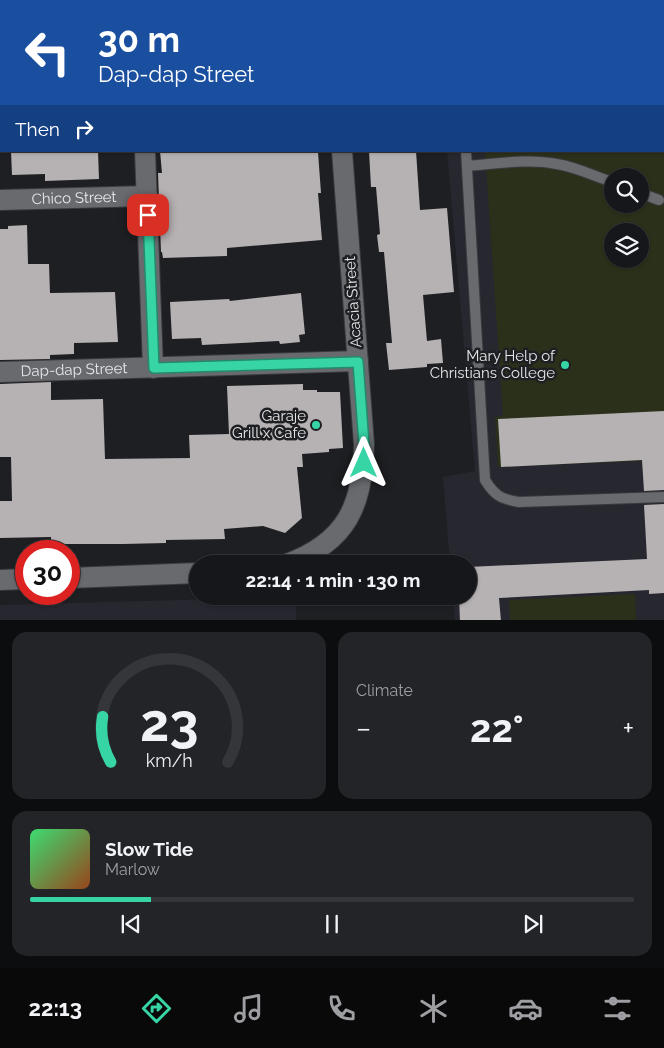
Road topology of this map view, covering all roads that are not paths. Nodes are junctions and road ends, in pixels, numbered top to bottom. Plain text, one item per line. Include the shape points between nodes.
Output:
1 (145, 152) edge
2 (342, 152) edge
3 (466, 152) edge
4 (467, 166) junction
5 (604, 179) edge
6 (147, 196) junction
7 (649, 196) edge
8 (0, 200) edge
9 (659, 200) dead end
10 (358, 362) junction
11 (154, 368) junction
12 (0, 372) edge
13 (664, 497) edge
14 (309, 555) edge
15 (189, 573) edge
16 (80, 578) edge
17 (15, 579) edge
18 (0, 580) edge

1 - 6 street
2 - 10 street, Acacia Street
3 - 4 lane
4 - 5 lane via 556,163
4 - 13 lane via 484,467 485,480 492,492 519,502
6 - 8 street, Chico Street
6 - 11 street
7 - 9 lane
10 - 11 street, Dap-dap Street
10 - 14 street, Acacia Street via 364,444 360,491 349,516 335,535
11 - 12 street, Dap-dap Street
15 - 16 street
17 - 18 street

